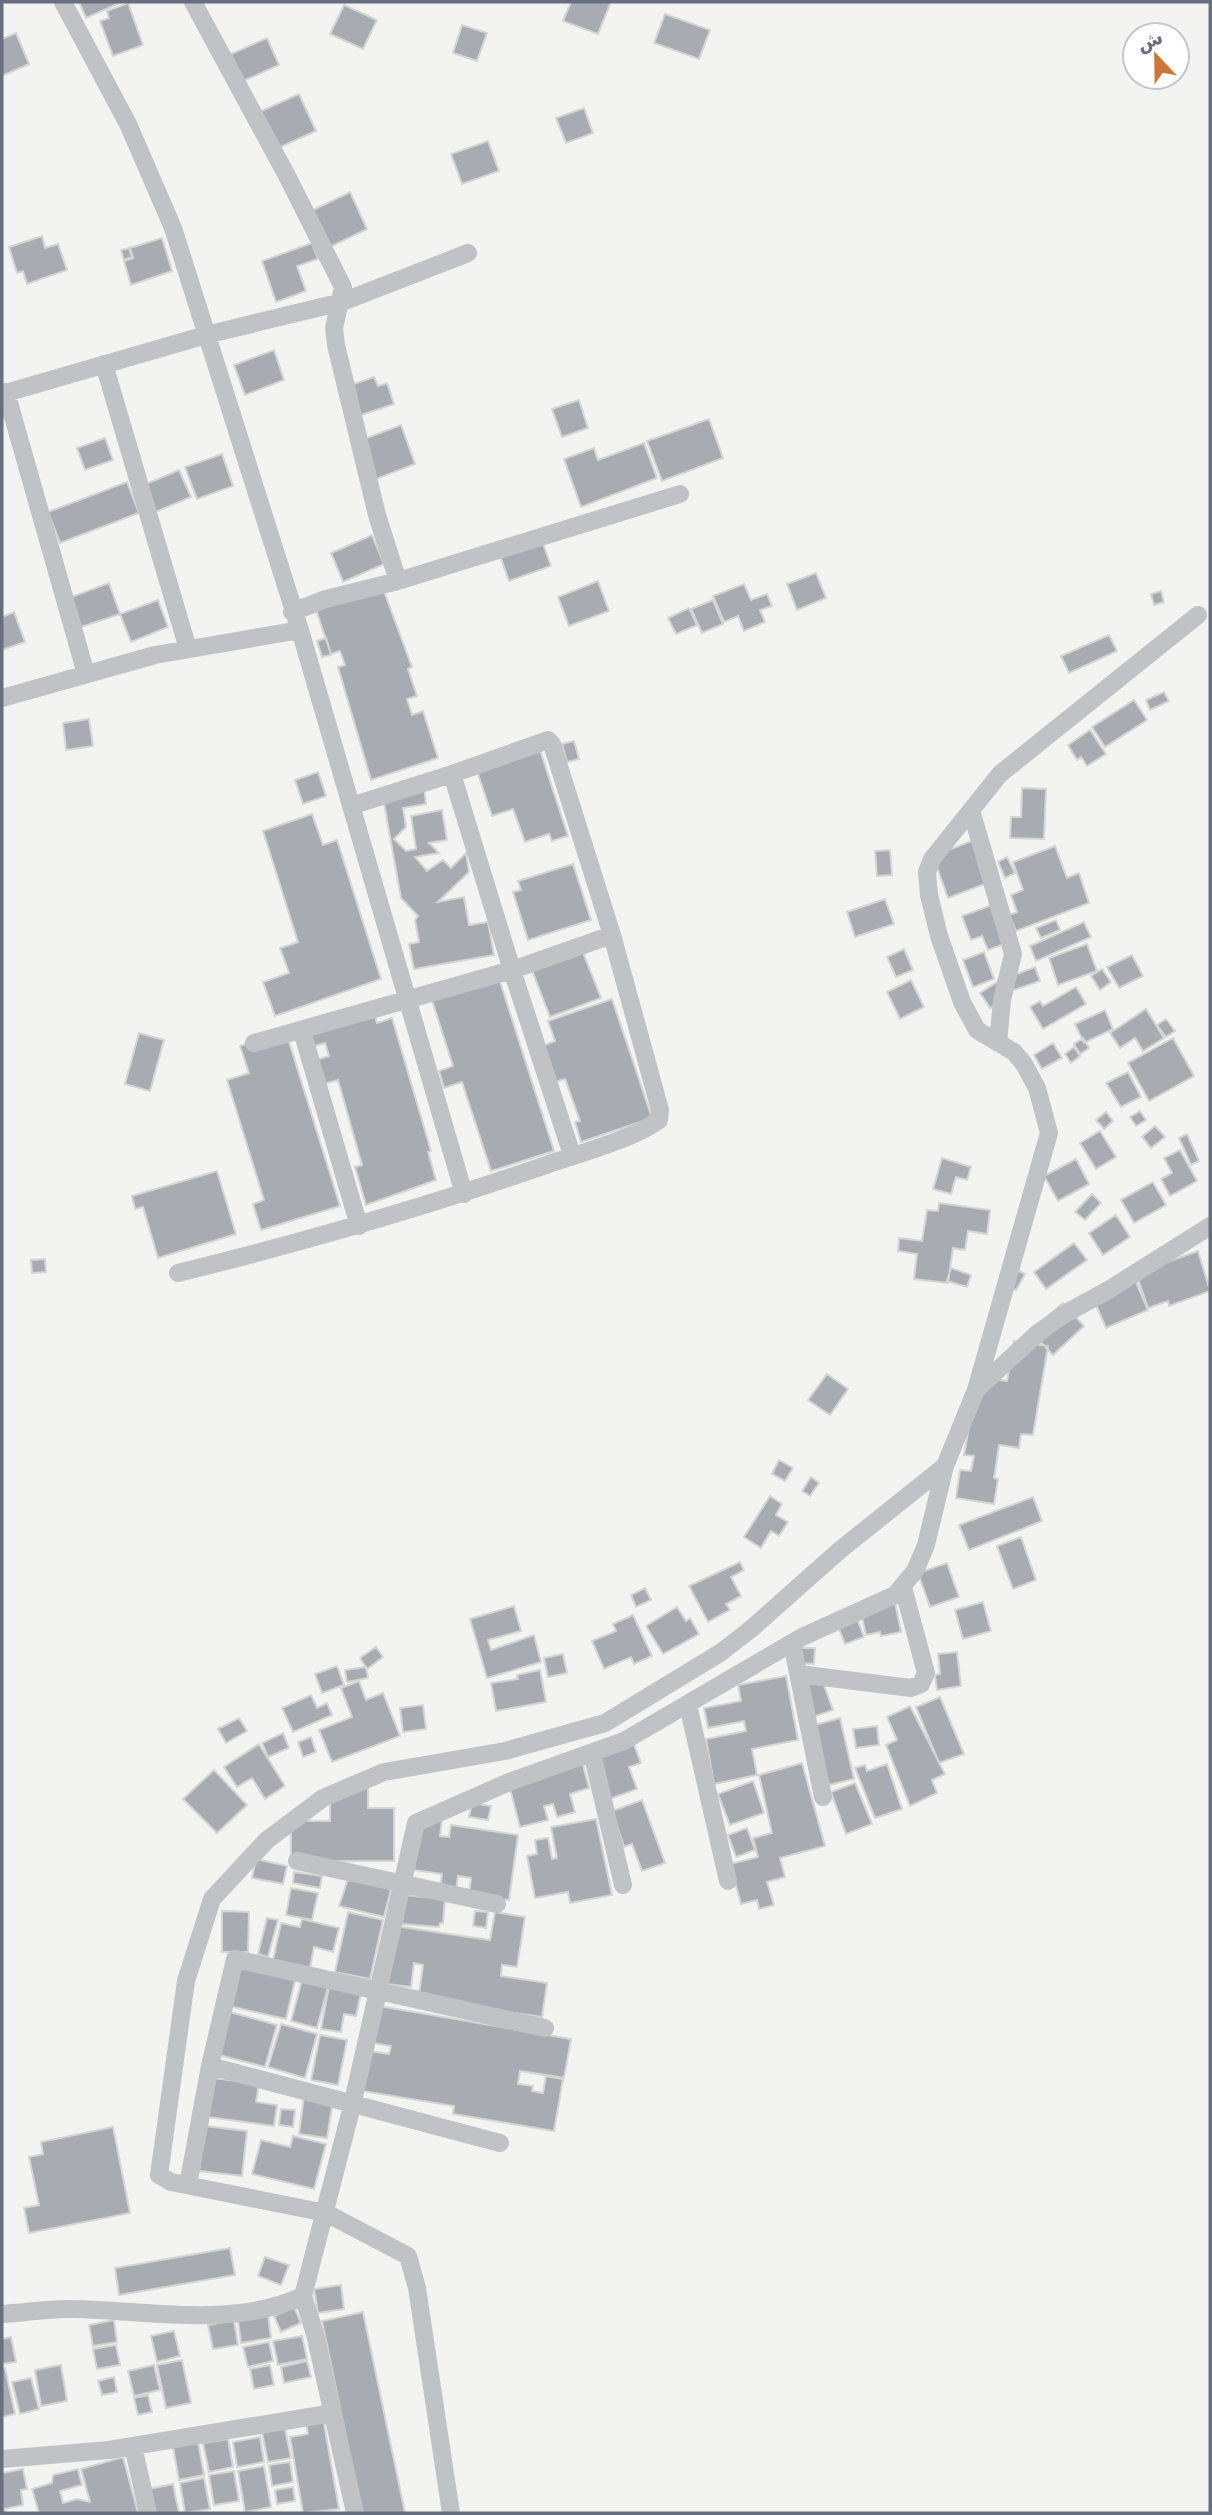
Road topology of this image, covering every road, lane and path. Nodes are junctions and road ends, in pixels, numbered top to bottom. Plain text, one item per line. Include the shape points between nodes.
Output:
1 (63, 2) edge
2 (193, 2) edge
3 (468, 253) dead end
4 (342, 302) junction
5 (206, 335) junction
6 (104, 364) junction
7 (4, 393) edge
8 (680, 494) dead end
9 (398, 581) junction
10 (292, 612) junction
11 (1198, 615) dead end
12 (300, 631) junction
13 (188, 649) junction
14 (86, 674) junction
15 (2, 698) edge
16 (452, 774) junction
17 (351, 806) junction
18 (971, 810) junction
19 (612, 934) junction
20 (512, 970) junction
21 (408, 1000) junction
22 (302, 1031) junction
23 (254, 1043) dead end
24 (998, 1044) junction
25 (572, 1156) junction
26 (464, 1194) junction
27 (359, 1226) junction
28 (1210, 1226) edge
29 (178, 1273) dead end
30 (976, 1390) junction
31 (945, 1466) junction
32 (903, 1587) junction
33 (792, 1643) junction
34 (798, 1674) junction
35 (688, 1705) junction
36 (592, 1753) junction
37 (823, 1797) dead end
38 (297, 1861) dead end
39 (728, 1881) dead end
40 (402, 1884) junction
41 (623, 1885) dead end
42 (497, 1904) dead end
43 (377, 1991) junction
44 (545, 2028) dead end
45 (209, 2066) junction
46 (352, 2106) junction
47 (500, 2143) dead end
48 (188, 2185) junction
49 (326, 2213) junction
50 (303, 2296) junction
51 (2, 2314) edge
52 (333, 2413) junction
53 (133, 2446) junction
54 (2, 2459) edge
55 (148, 2513) edge
56 (355, 2513) edge
57 (451, 2513) edge

1 - 5 street via 128,124 173,228
2 - 4 street via 343,287
3 - 4 street
4 - 5 street
4 - 9 street via 334,328 336,345 377,515
5 - 6 street
5 - 10 street
6 - 7 street
6 - 13 street
7 - 14 street
8 - 9 street
9 - 10 street
10 - 12 street
11 - 18 street via 1000,774
12 - 13 street
12 - 17 street
13 - 14 street
14 - 15 street
16 - 17 street
16 - 19 street via 541,740 552,744
16 - 20 street
17 - 21 street
18 - 24 street via 1013,954
18 - 24 street via 932,859 927,880 961,1002 977,1031
19 - 20 street
19 - 25 street via 659,1120
20 - 21 street
20 - 25 street
21 - 22 street
21 - 26 street
22 - 23 street
22 - 27 street
24 - 30 street via 1014,1052 1030,1074 1049,1133
25 - 26 street
26 - 27 street
27 - 29 street
28 - 30 street via 1063,1315
30 - 31 street
31 - 32 street via 926,1545
31 - 48 street via 720,1653 605,1723 505,1751 384,1772 323,1798 267,1840 212,1899 187,1980 158,2169 163,2180
32 - 33 street via 885,1601
32 - 34 street via 926,1673 921,1684 911,1688
33 - 34 street
33 - 35 street
34 - 37 street
35 - 36 street via 624,1741
35 - 39 street
36 - 40 street via 422,1818 414,1830
36 - 41 street
38 - 40 street
40 - 42 street
40 - 43 street
43 - 44 street
43 - 45 street via 235,1959
43 - 46 street
45 - 46 street
45 - 48 street
46 - 47 street
46 - 49 street
48 - 49 street
49 - 50 street
49 - 57 street via 399,2249 411,2263
50 - 51 street via 225,2314 71,2309
50 - 52 street
52 - 53 street
52 - 56 street
53 - 54 street
53 - 55 street

